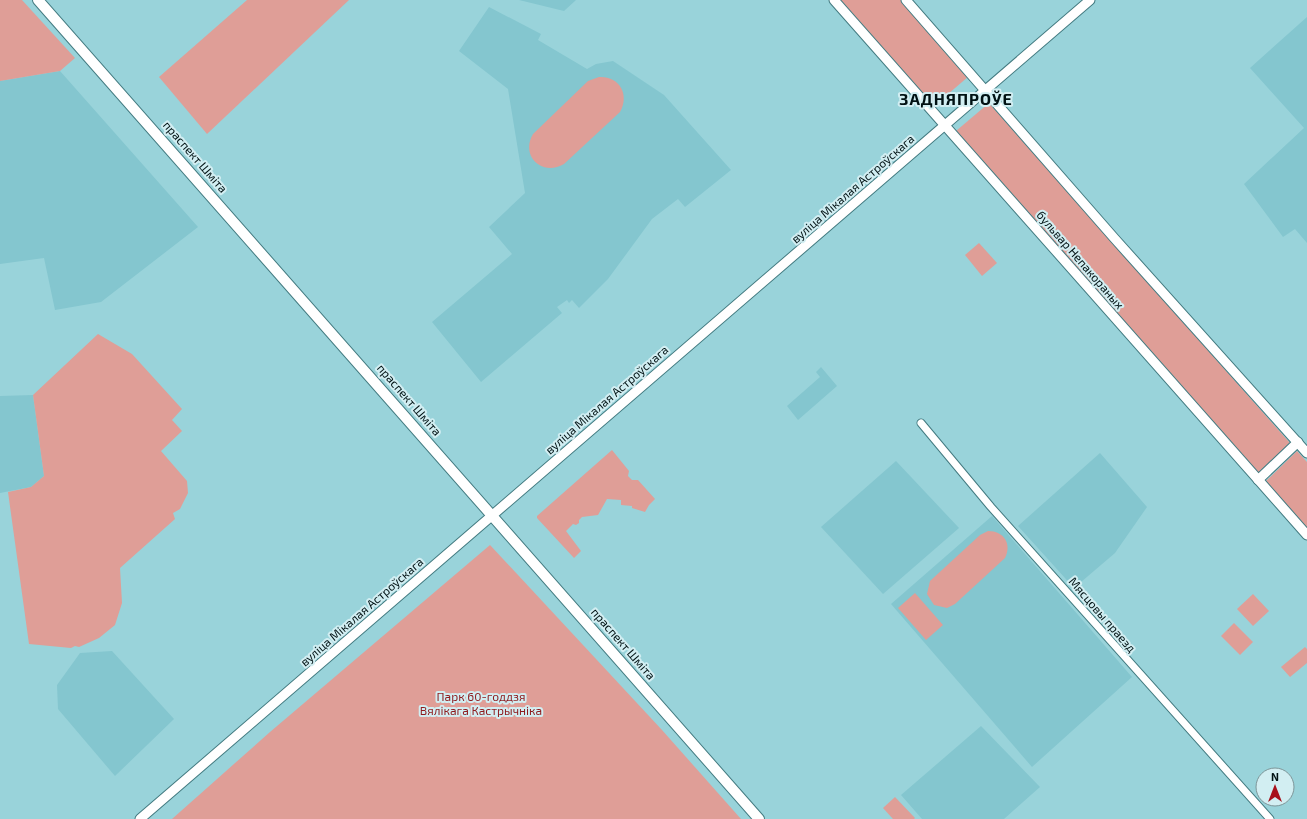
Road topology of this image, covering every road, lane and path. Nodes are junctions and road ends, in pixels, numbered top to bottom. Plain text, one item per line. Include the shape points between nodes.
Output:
1 (38, 0) edge
2 (834, 0) edge
3 (906, 0) edge
4 (1090, 0) edge
5 (986, 90) junction
6 (944, 125) junction
7 (921, 423) dead end
8 (1298, 442) junction
9 (1307, 453) edge
10 (1258, 480) junction
11 (492, 515) junction
12 (1307, 535) edge
13 (140, 819) edge
14 (759, 819) edge
15 (1270, 819) edge

1 - 11 main road, праспект Шміта
2 - 6 main road, бульвар Непакораных
3 - 5 main road
4 - 5 main road, вуліца Мікалая Астроўскага
5 - 6 main road, вуліца Мікалая Астроўскага
5 - 8 main road via 1115,239
6 - 10 main road, бульвар Непакораных
6 - 11 main road, вуліца Мікалая Астроўскага
7 - 15 street, Мясцовы праезд via 991,507
8 - 9 main road
8 - 10 main road
10 - 12 main road, бульвар Непакораных
11 - 13 main road, вуліца Мікалая Астроўскага
11 - 14 main road, праспект Шміта

